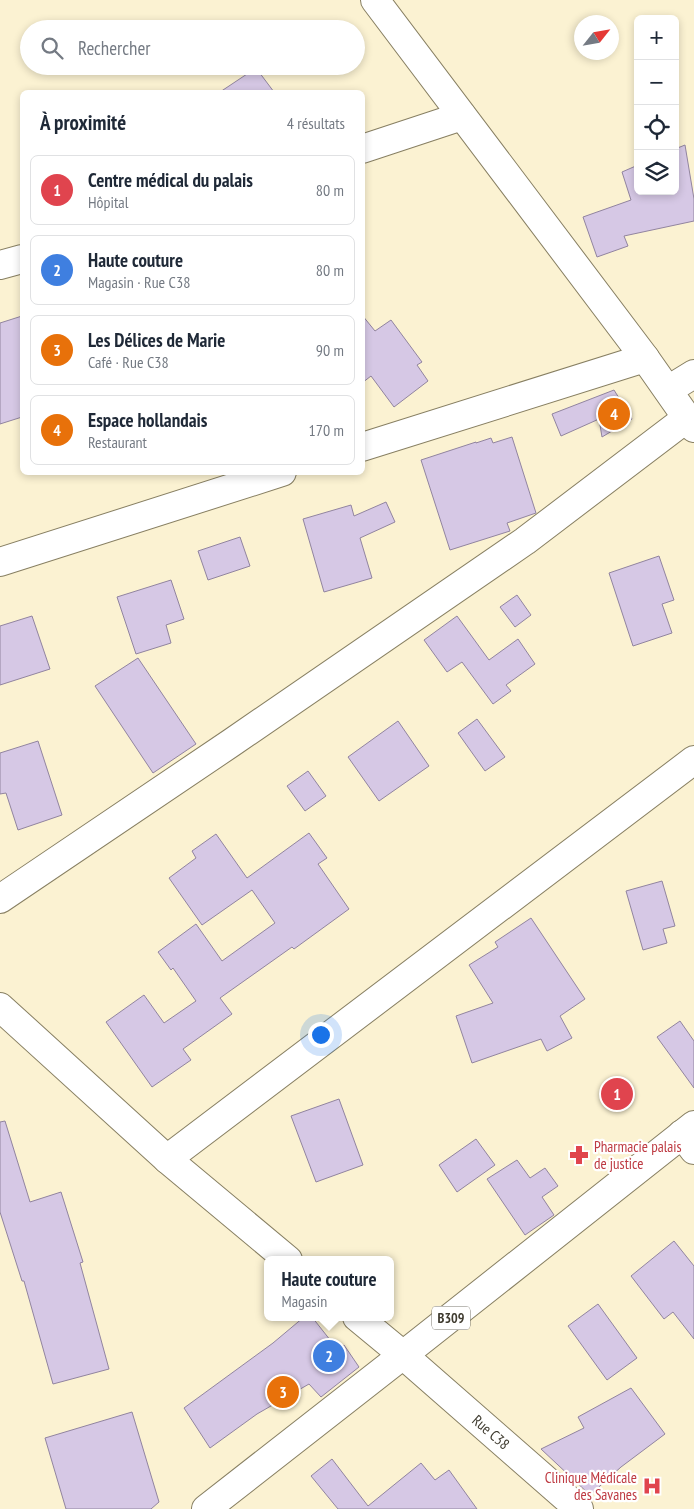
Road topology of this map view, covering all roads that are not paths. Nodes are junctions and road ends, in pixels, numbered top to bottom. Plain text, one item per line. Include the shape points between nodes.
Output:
1 (375, 0) edge
2 (462, 116) junction
3 (365, 147) edge
4 (20, 259) edge
5 (0, 265) edge
6 (645, 358) junction
7 (694, 374) edge
8 (668, 390) junction
9 (690, 423) edge
10 (365, 446) edge
11 (273, 475) edge
12 (0, 562) edge
13 (694, 760) edge
14 (0, 899) edge
15 (0, 1007) edge
16 (690, 1136) edge
17 (167, 1159) junction
18 (283, 1256) edge
19 (362, 1321) edge
20 (403, 1355) junction
21 (206, 1509) edge
22 (579, 1509) edge

1 - 2 street
2 - 3 street
2 - 6 street
4 - 5 street
6 - 8 street
6 - 10 street
7 - 8 street
8 - 9 street
9 - 14 street via 231,744
11 - 12 street
13 - 17 street
15 - 17 street
16 - 20 street, B309
17 - 18 street
19 - 20 street, Rue C38
20 - 21 street, B309
20 - 22 street, Rue C38

